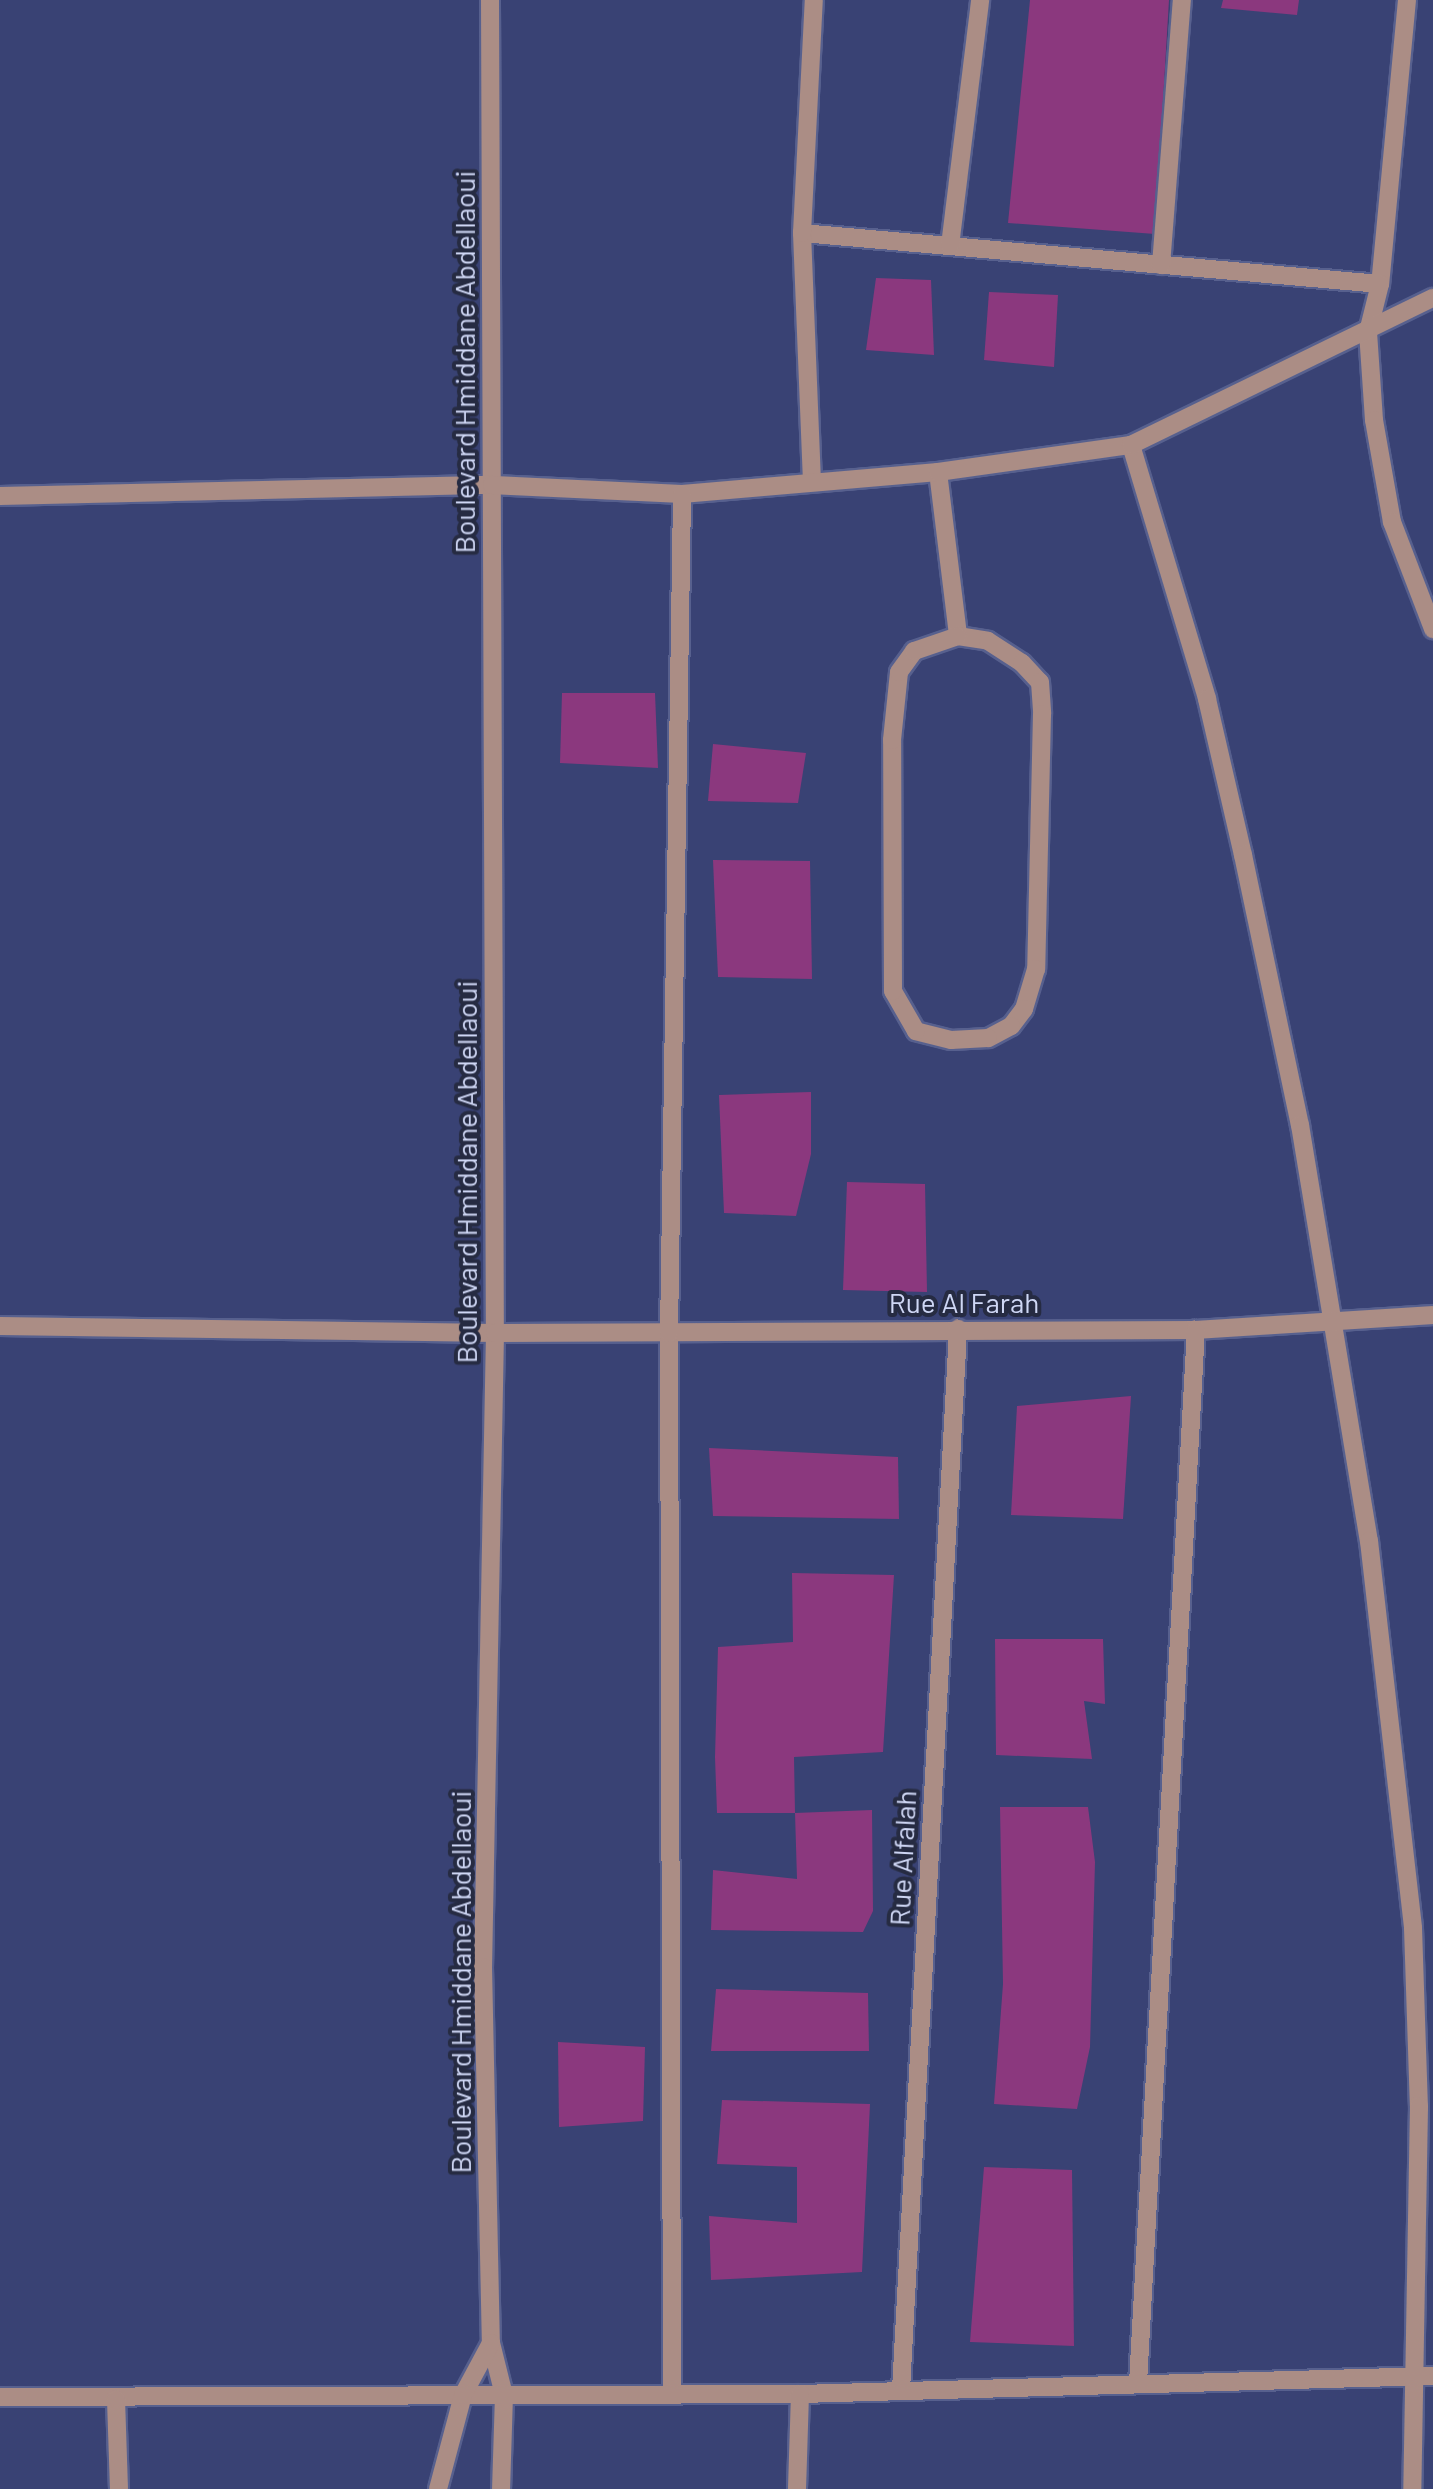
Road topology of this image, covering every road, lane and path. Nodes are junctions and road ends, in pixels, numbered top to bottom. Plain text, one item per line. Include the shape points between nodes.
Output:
1 (490, 0) edge
2 (814, 0) edge
3 (980, 0) edge
4 (1182, 0) edge
5 (1407, 0) edge
6 (802, 233) junction
7 (950, 246) junction
8 (1161, 265) junction
9 (1380, 284) junction
10 (1433, 298) edge
11 (1368, 332) junction
12 (1131, 446) junction
13 (938, 472) junction
14 (812, 482) junction
15 (492, 485) junction
16 (682, 494) junction
17 (0, 496) edge
18 (1433, 629) edge
19 (958, 636) junction
20 (1433, 1315) edge
21 (1335, 1323) junction
22 (0, 1326) edge
23 (958, 1329) junction
24 (1196, 1330) junction
25 (495, 1333) junction
26 (668, 1333) junction
27 (491, 2343) junction
28 (1424, 2377) edge
29 (1138, 2383) junction
30 (902, 2390) junction
31 (672, 2394) junction
32 (800, 2394) junction
33 (463, 2395) junction
34 (504, 2395) junction
35 (0, 2396) edge
36 (116, 2398) junction
37 (118, 2489) edge
38 (438, 2489) edge
39 (500, 2489) edge
40 (797, 2489) edge
41 (1412, 2489) edge

1 - 15 street, Boulevard Hmiddane Abdellaoui
2 - 6 street
3 - 7 street
4 - 8 street
5 - 9 street
6 - 7 street
6 - 14 street
7 - 8 street
8 - 9 street
9 - 11 street
10 - 11 street
11 - 12 street
11 - 18 street via 1392,522
12 - 13 street
12 - 21 street via 1220,757
13 - 14 street
13 - 19 street
14 - 16 street
15 - 16 street
15 - 17 street
15 - 25 street, Boulevard Hmiddane Abdellaoui
16 - 26 street
19 - 19 street via 914,651 899,672 892,740 892,991 916,1031 952,1040 988,1038 1011,1026 1024,1009 1036,969 1042,714 1040,682 1022,663 988,641
20 - 21 street, Rue Al Farah
21 - 24 street, Rue Al Farah
21 - 28 street via 1369,1541 1413,1928
22 - 25 street, Rue Al Farah
23 - 24 street, Rue Al Farah
23 - 26 street, Rue Al Farah
23 - 30 street, Rue Alfalah
24 - 29 street
25 - 26 street, Rue Al Farah
25 - 27 street, Boulevard Hmiddane Abdellaoui via 483,1968
26 - 31 street
27 - 33 street, Boulevard Hmiddane Abdellaoui
27 - 34 street, Boulevard Hmiddane Abdellaoui
28 - 29 street
28 - 41 street
29 - 30 street
30 - 32 street
31 - 32 street
31 - 34 street
32 - 40 street
33 - 34 street
33 - 36 street
33 - 38 street, Boulevard Hmiddane Abdellaoui
34 - 39 street, Boulevard Hmiddane Abdellaoui
35 - 36 street
36 - 37 street

